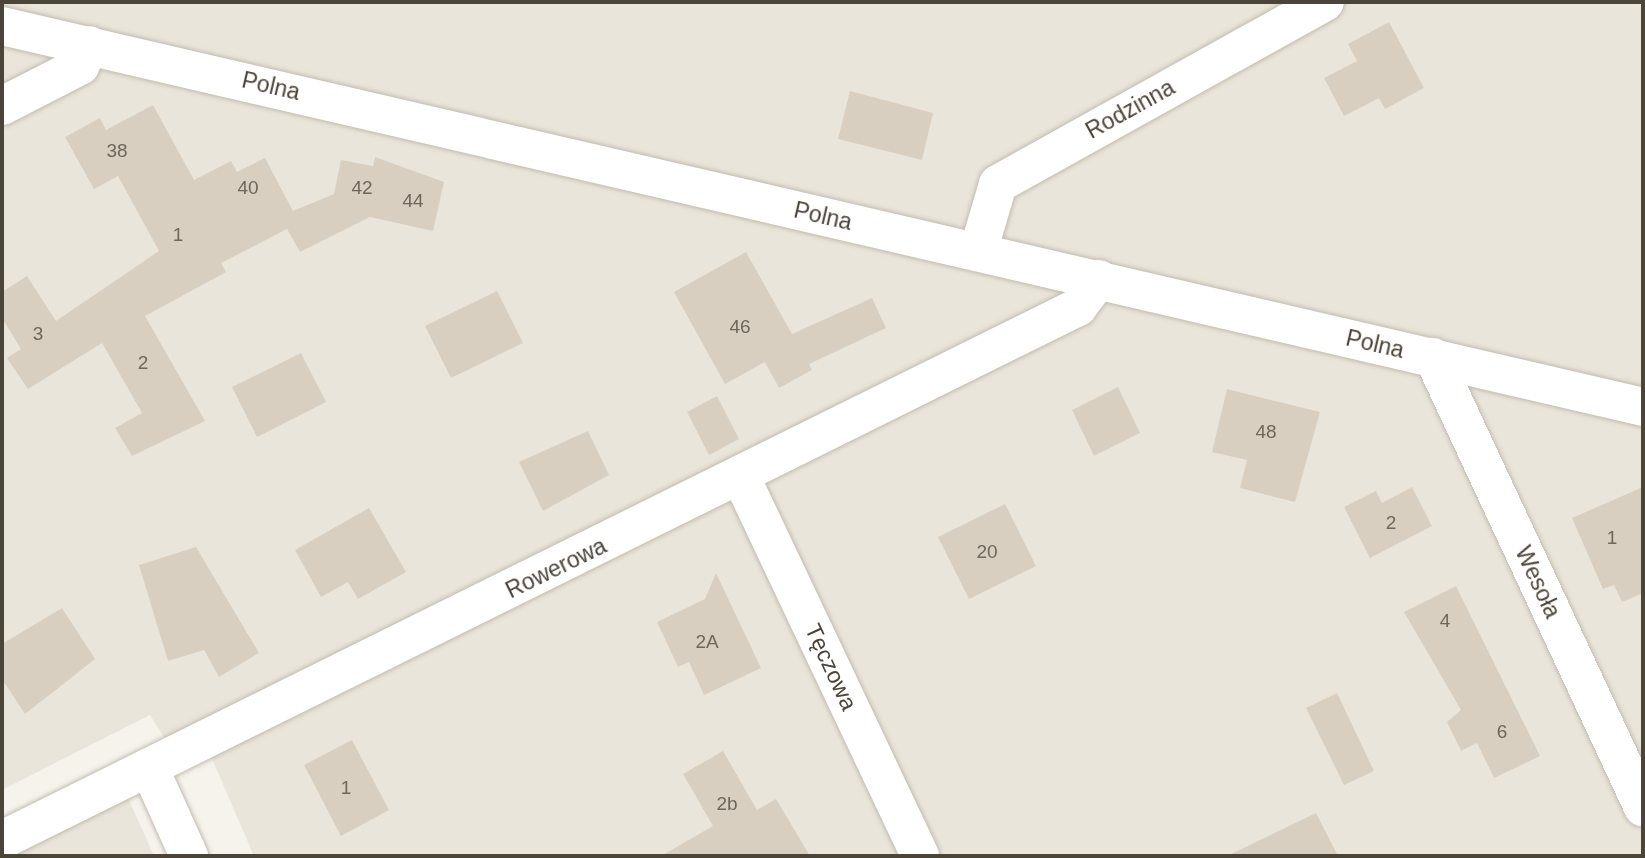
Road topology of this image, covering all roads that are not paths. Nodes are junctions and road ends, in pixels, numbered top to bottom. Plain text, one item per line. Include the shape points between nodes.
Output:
1 (1325, 2) edge
2 (2, 26) edge
3 (90, 45) junction
4 (2, 106) edge
5 (978, 252) junction
6 (1099, 279) junction
7 (1433, 358) junction
8 (1643, 407) edge
9 (741, 477) junction
10 (149, 766) junction
11 (1643, 807) edge
12 (2, 840) edge
13 (189, 856) edge
14 (920, 856) edge

1 - 5 street, Rodzinna via 998,184
2 - 3 street, Polna
3 - 4 street via 80,66
3 - 5 street, Polna
5 - 6 street, Polna
6 - 7 street, Polna
6 - 9 street, Rowerowa via 1079,307
7 - 8 street, Polna
7 - 11 street, Wesoła
9 - 10 street, Rowerowa
9 - 14 street, Tęczowa
10 - 12 street, Rowerowa
10 - 13 street

